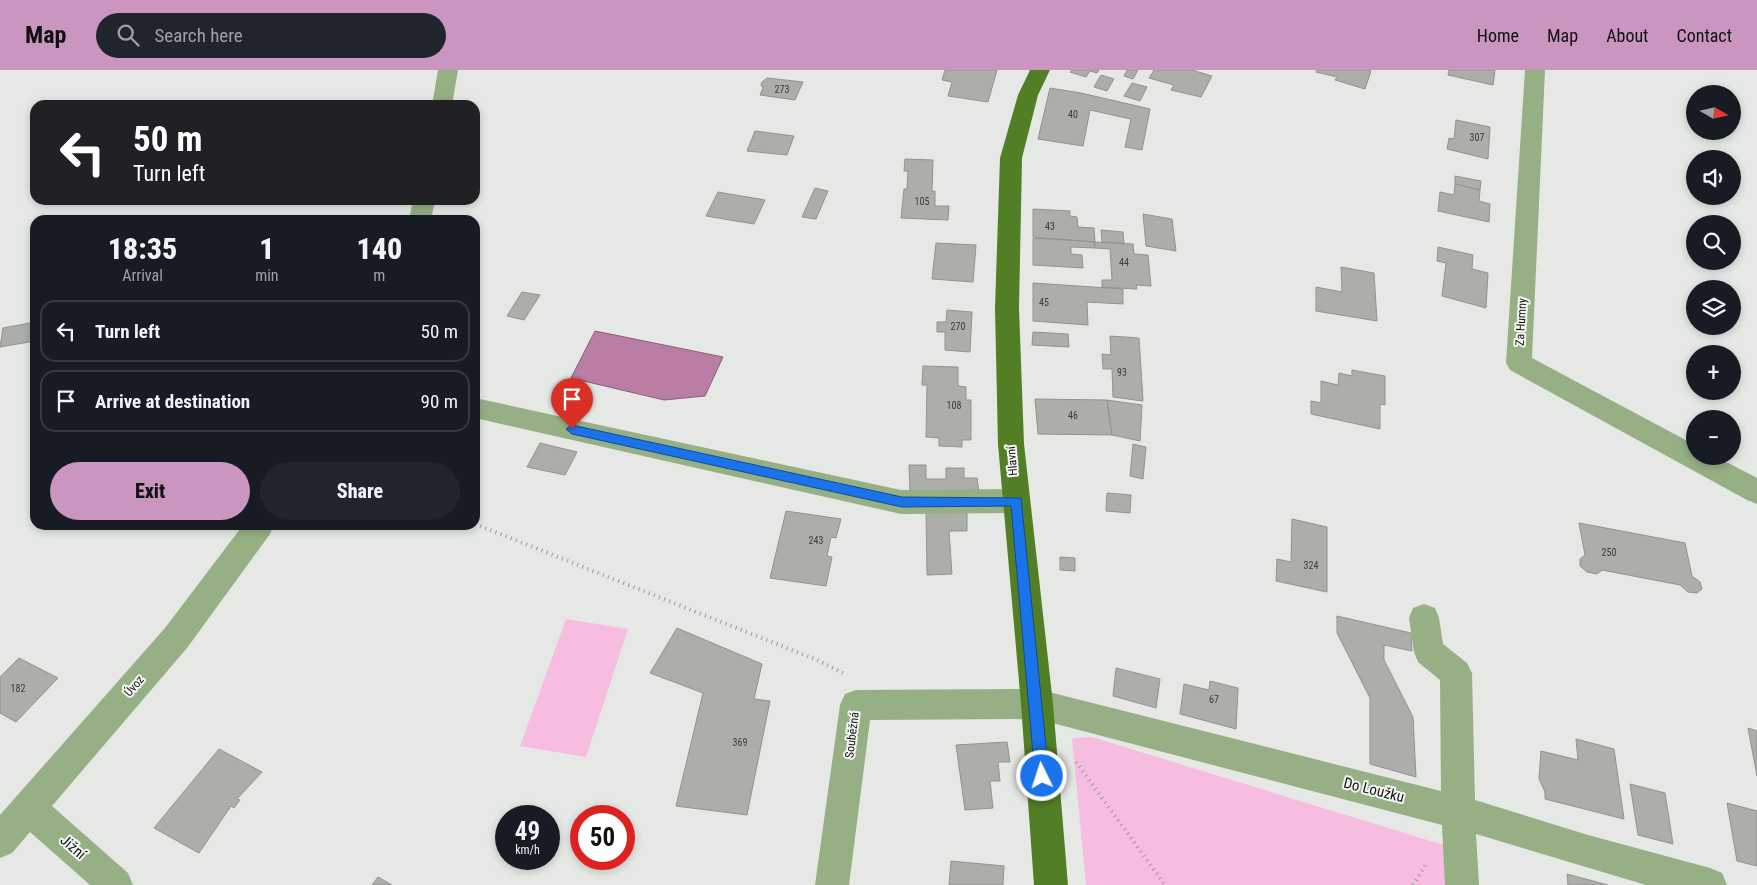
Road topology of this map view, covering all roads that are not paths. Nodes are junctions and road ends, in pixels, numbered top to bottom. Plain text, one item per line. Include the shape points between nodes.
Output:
1 (448, 70) edge
2 (1040, 70) edge
3 (1535, 70) edge
4 (443, 100) edge
5 (480, 409) edge
6 (1757, 492) edge
7 (1016, 501) junction
8 (256, 530) edge
9 (1424, 618) dead end
10 (1037, 704) junction
11 (29, 808) junction
12 (1458, 812) junction
13 (0, 840) edge
14 (116, 885) edge
15 (832, 885) edge
16 (1050, 885) edge
17 (1462, 885) edge
18 (1710, 885) edge

1 - 4 street
2 - 7 main road, Hlavní via 1028,95 1011,158 1007,308 1010,444
3 - 6 street, Za Humny via 1519,363
5 - 7 street via 902,502
7 - 10 main road, Hlavní
8 - 11 street, Úvoz via 176,638
9 - 12 street via 1429,652 1456,673
10 - 12 street, Do Loužku
10 - 15 street, Souběžná via 856,705
10 - 16 main road, Hlavní
11 - 13 street, Úvoz
11 - 14 street, Jižní
12 - 17 street
12 - 18 street, Do Loužku

